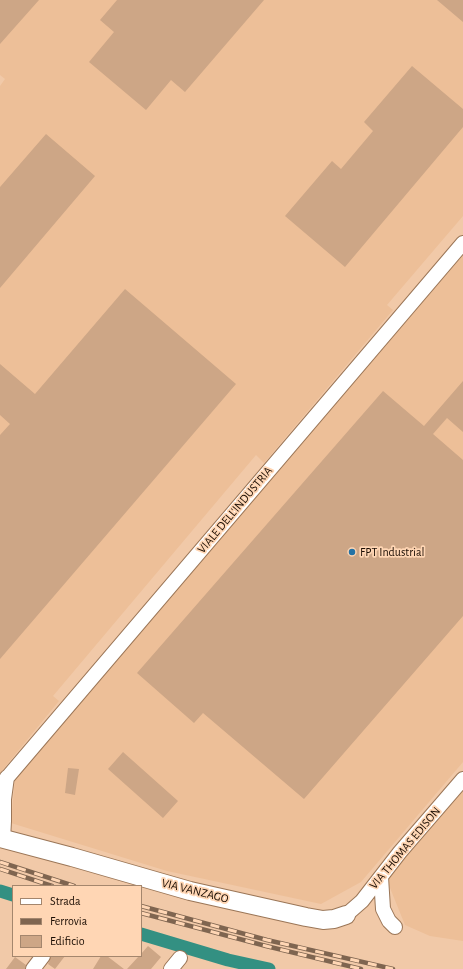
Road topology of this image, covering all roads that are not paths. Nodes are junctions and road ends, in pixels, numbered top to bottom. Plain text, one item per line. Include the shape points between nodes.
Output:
1 (463, 243) edge
2 (463, 780) edge
3 (4, 782) edge
4 (1, 839) edge
5 (381, 877) junction
6 (346, 915) joint
7 (396, 927) dead end
8 (42, 957) edge
9 (33, 969) edge

1 - 3 street, VIALE DELL'INDUSTRIA
2 - 5 street, VIA THOMAS EDISON
3 - 4 street, VIALE DELL'INDUSTRIA via 4,821
4 - 6 street, VIA VANZAGO via 190,891 290,914 322,920
5 - 6 street, VIA THOMAS EDISON via 362,901
5 - 7 street via 384,909 389,921
8 - 9 street

